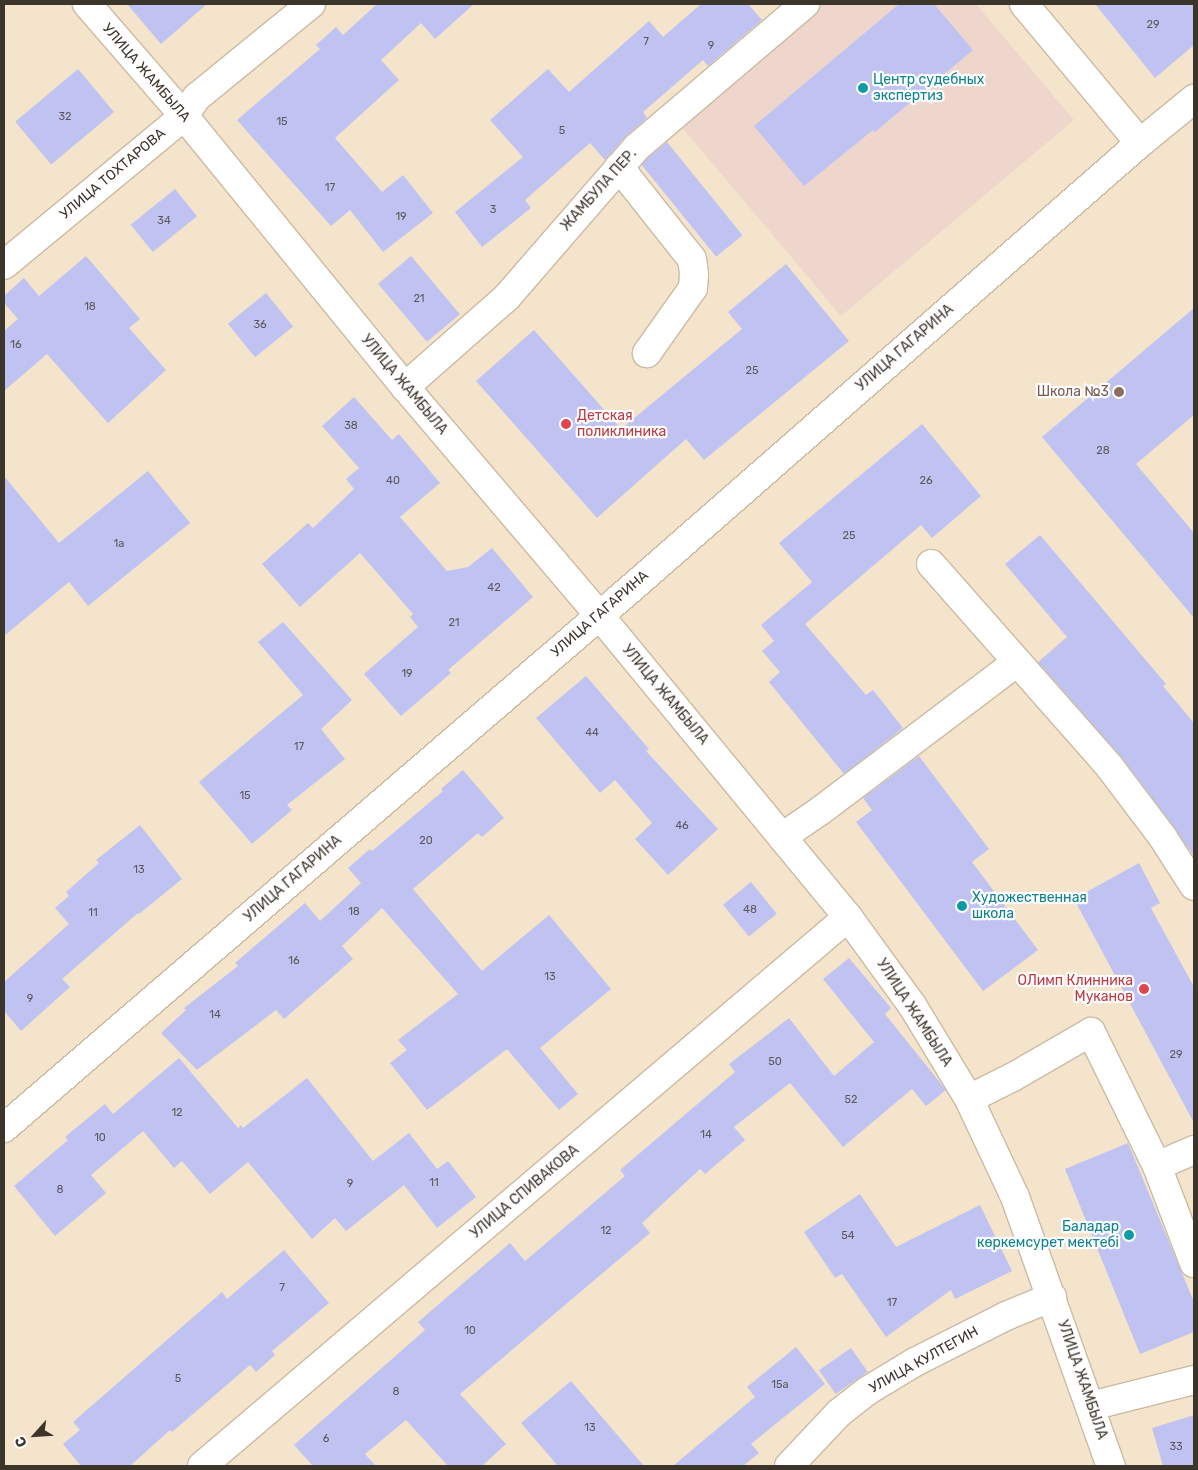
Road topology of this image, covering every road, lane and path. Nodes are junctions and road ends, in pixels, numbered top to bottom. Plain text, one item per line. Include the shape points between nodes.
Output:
1 (87, 4) edge
2 (311, 4) edge
3 (805, 4) edge
4 (1024, 4) edge
5 (1194, 99) edge
6 (184, 116) junction
7 (1140, 143) junction
8 (619, 167) junction
9 (4, 265) edge
10 (647, 353) dead end
11 (405, 387) junction
12 (931, 564) dead end
13 (599, 615) junction
14 (1017, 662) junction
15 (782, 837) junction
16 (1194, 886) edge
17 (848, 917) junction
18 (969, 1099) junction
19 (4, 1128) edge
20 (1194, 1150) edge
21 (1157, 1166) junction
22 (1194, 1263) edge
23 (1052, 1297) junction
24 (1194, 1380) edge
25 (1091, 1406) junction
26 (202, 1466) edge
27 (789, 1466) edge
28 (1111, 1466) edge

1 - 6 street, УЛИЦА ЖАМБЫЛА
2 - 6 street, УЛИЦА ТОХТАРОВА via 197,97
3 - 8 street, ЖАМБУЛА ПЕР. via 719,75 637,147
4 - 7 street
5 - 7 street, УЛИЦА ГАГАРИНА
6 - 9 street, УЛИЦА ТОХТАРОВА
6 - 11 street, УЛИЦА ЖАМБЫЛА
7 - 13 street, УЛИЦА ГАГАРИНА
8 - 10 street via 692,259 693,288
8 - 11 street, ЖАМБУЛА ПЕР. via 507,297
11 - 13 street, УЛИЦА ЖАМБЫЛА
12 - 14 street
13 - 15 street, УЛИЦА ЖАМБЫЛА
13 - 19 street, УЛИЦА ГАГАРИНА
14 - 15 street
14 - 16 street via 1109,766 1162,836
15 - 17 street, УЛИЦА ЖАМБЫЛА
17 - 18 street, УЛИЦА ЖАМБЫЛА via 912,1005
17 - 26 street, УЛИЦА СПИВАКОВА
18 - 21 street via 1091,1032
18 - 23 street, УЛИЦА ЖАМБЫЛА via 1015,1197
20 - 21 street
21 - 22 street
23 - 25 street, УЛИЦА ЖАМБЫЛА
23 - 27 street, УЛИЦА КУЛТЕГИН via 923,1358 867,1391 839,1413
24 - 25 street
25 - 28 street, УЛИЦА ЖАМБЫЛА

